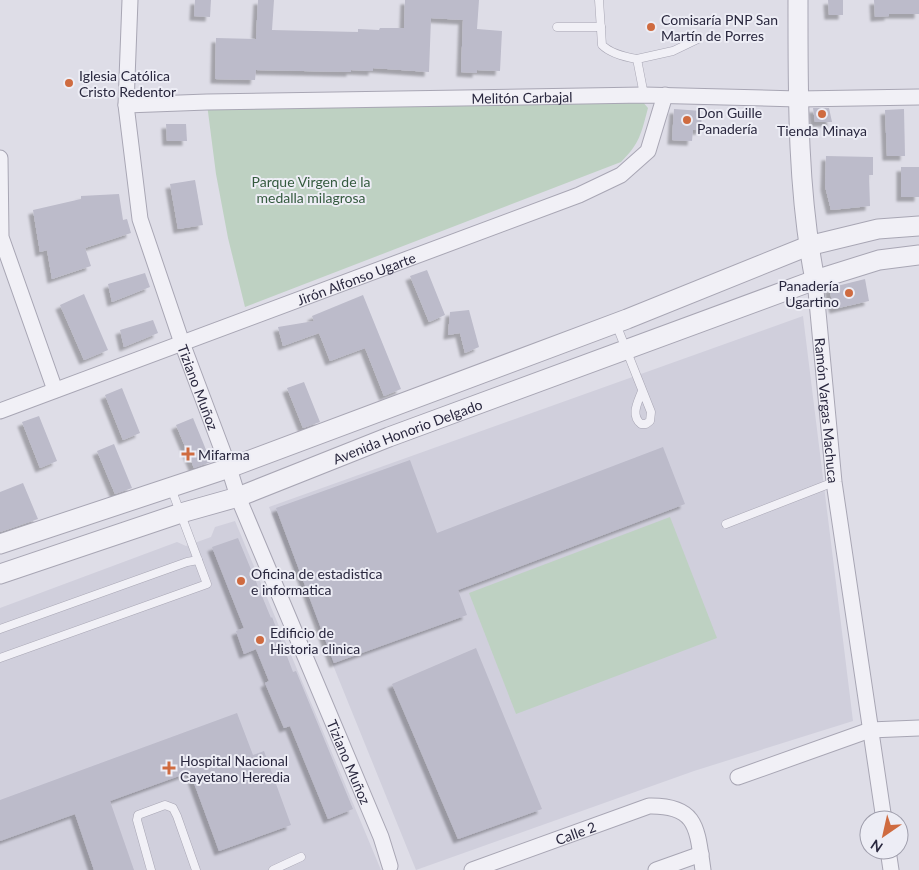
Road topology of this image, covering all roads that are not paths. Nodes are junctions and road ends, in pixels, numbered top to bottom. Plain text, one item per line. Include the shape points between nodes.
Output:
1 (130, 0) edge
2 (600, 0) edge
3 (798, 0) edge
4 (557, 27) dead end
5 (601, 28) junction
6 (698, 39) dead end
7 (636, 60) junction
8 (644, 95) junction
9 (665, 95) junction
10 (919, 97) edge
11 (798, 99) junction
12 (126, 105) junction
13 (0, 158) edge
14 (919, 226) edge
15 (808, 246) junction
16 (919, 255) edge
17 (815, 280) junction
18 (616, 323) junction
19 (182, 343) junction
20 (627, 350) junction
21 (56, 390) junction
22 (642, 391) dead end
23 (0, 411) edge
24 (229, 468) junction
25 (834, 482) junction
26 (170, 488) junction
27 (238, 497) junction
28 (181, 513) junction
29 (726, 524) dead end
30 (0, 544) edge
31 (198, 560) junction
32 (0, 574) edge
33 (0, 629) edge
34 (0, 658) edge
35 (919, 728) edge
36 (870, 730) junction
37 (738, 777) dead end
38 (882, 810) edge
39 (701, 854) junction
40 (301, 858) dead end
41 (390, 866) dead end
42 (152, 870) edge
43 (196, 870) edge
44 (273, 870) edge
45 (472, 870) edge
46 (656, 870) edge
47 (703, 870) edge

1 - 12 street, Tiziano Muñoz
2 - 5 lane
3 - 11 street, Ramón Vargas Machuca
4 - 5 lane
5 - 7 lane via 603,46
6 - 7 lane via 672,51
7 - 8 lane
8 - 9 street, Melitón Carbajal
8 - 12 street, Melitón Carbajal
9 - 11 street, Melitón Carbajal
9 - 19 street, Jirón Alfonso Ugarte via 648,151 621,175 579,195
10 - 11 street, Melitón Carbajal
11 - 15 street, Ramón Vargas Machuca
12 - 19 street, Tiziano Muñoz via 140,219
13 - 21 street via 1,237
14 - 15 street, Avenida Honorio Delgado via 878,230
15 - 17 street, Ramón Vargas Machuca
15 - 18 street, Avenida Honorio Delgado
16 - 17 street, Avenida Honorio Delgado via 879,260
17 - 20 street, Avenida Honorio Delgado
17 - 25 street, Ramón Vargas Machuca
18 - 20 lane
18 - 24 street, Avenida Honorio Delgado
19 - 21 street, Jirón Alfonso Ugarte
19 - 24 street, Tiziano Muñoz
20 - 22 lane
20 - 27 street, Avenida Honorio Delgado via 389,437
21 - 23 street, Jirón Alfonso Ugarte
24 - 26 street, Avenida Honorio Delgado
24 - 27 street, Tiziano Muñoz
25 - 29 lane
25 - 36 street, Ramón Vargas Machuca
26 - 28 lane
26 - 30 street, Avenida Honorio Delgado
27 - 28 street, Avenida Honorio Delgado
27 - 41 street, Tiziano Muñoz via 381,837
28 - 31 lane
28 - 32 street, Avenida Honorio Delgado
31 - 33 lane
31 - 34 lane via 207,584
35 - 36 street
36 - 37 street
36 - 38 street, Ramón Vargas Machuca
39 - 45 street, Calle 2 via 698,833 691,819 680,810 649,806
39 - 46 street
39 - 47 street
40 - 44 lane
42 - 43 lane via 137,820 142,812 165,805 173,808 177,816

